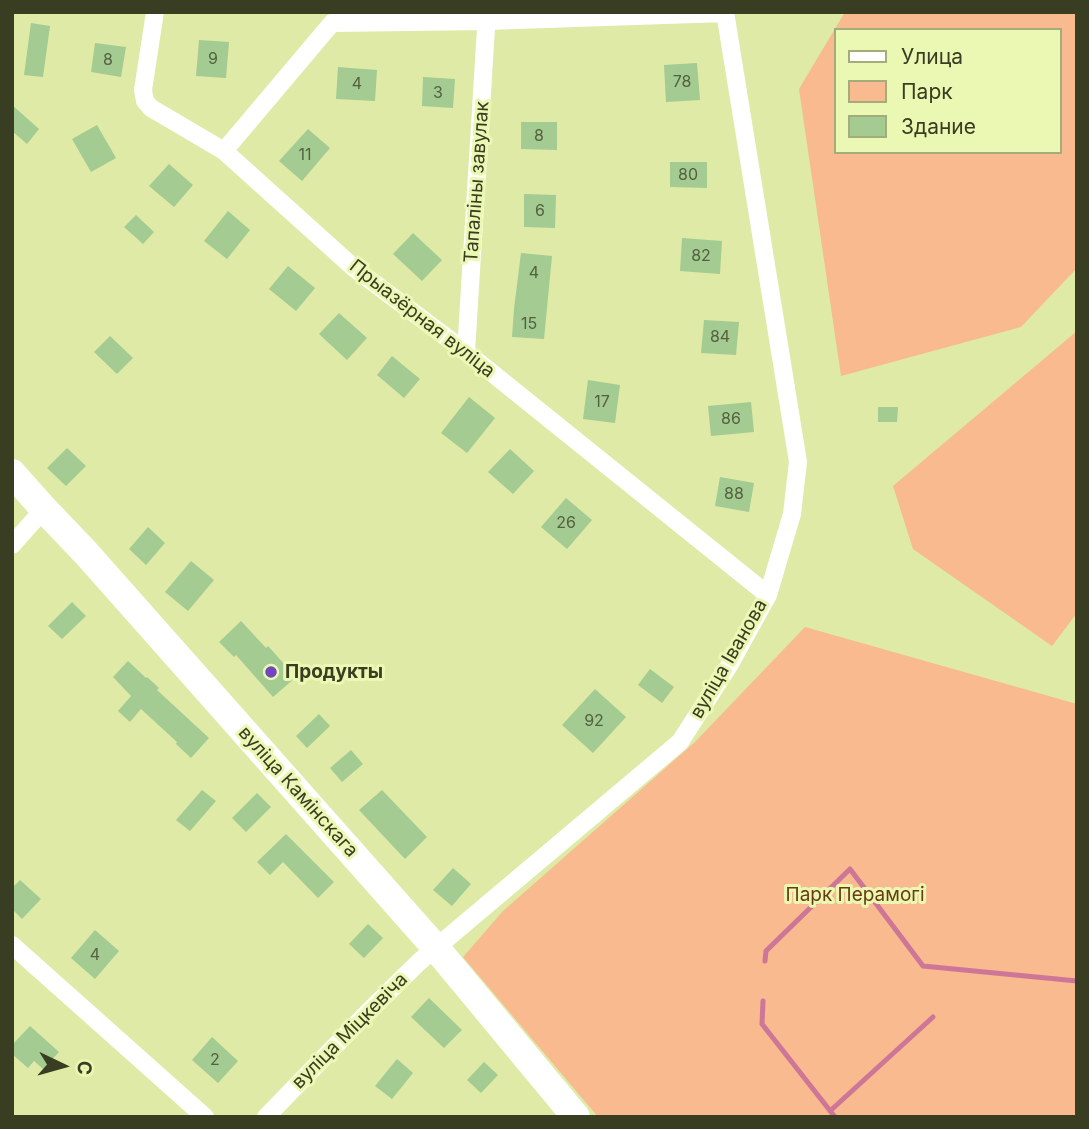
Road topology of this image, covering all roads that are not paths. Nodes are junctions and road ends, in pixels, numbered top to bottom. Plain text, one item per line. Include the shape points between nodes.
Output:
1 (155, 12) edge
2 (725, 13) edge
3 (487, 16) edge
4 (224, 151) junction
5 (466, 352) junction
6 (12, 472) edge
7 (44, 509) junction
8 (12, 544) edge
9 (768, 595) junction
10 (12, 945) edge
11 (436, 948) junction
12 (205, 1117) edge
13 (266, 1117) edge
14 (576, 1117) edge

1 - 4 street, Прыазёрная вуліца via 145,101
2 - 3 street
2 - 9 street, вуліца Іванова via 798,461 792,514
3 - 4 street via 332,23
3 - 5 street, Тапаліны завулак
4 - 5 street, Прыазёрная вуліца via 354,268
5 - 9 street, Прыазёрная вуліца
6 - 7 main road, вуліца Камінскага
7 - 8 street
7 - 11 main road, вуліца Камінскага
9 - 11 street, вуліца Іванова via 680,742
10 - 12 street
11 - 13 street, вуліца Міцкевіча
11 - 14 main road, вуліца Камінскага

